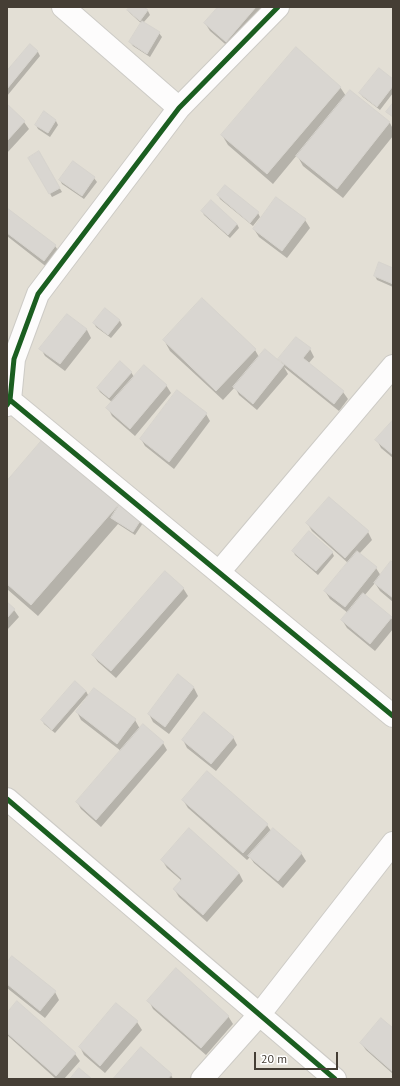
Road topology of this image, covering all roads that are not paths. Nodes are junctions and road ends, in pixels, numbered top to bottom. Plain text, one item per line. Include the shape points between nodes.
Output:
1 (63, 7) edge
2 (278, 7) edge
3 (179, 108) junction
4 (393, 366) edge
5 (9, 403) edge
6 (219, 572) junction
7 (393, 716) edge
8 (7, 798) edge
9 (393, 843) edge
10 (259, 1015) junction
11 (202, 1079) edge
12 (335, 1079) edge

1 - 3 street
2 - 3 street
3 - 5 street via 38,294 14,359
4 - 6 street
5 - 6 street
6 - 7 street
8 - 10 street
9 - 10 street
10 - 11 street
10 - 12 street

